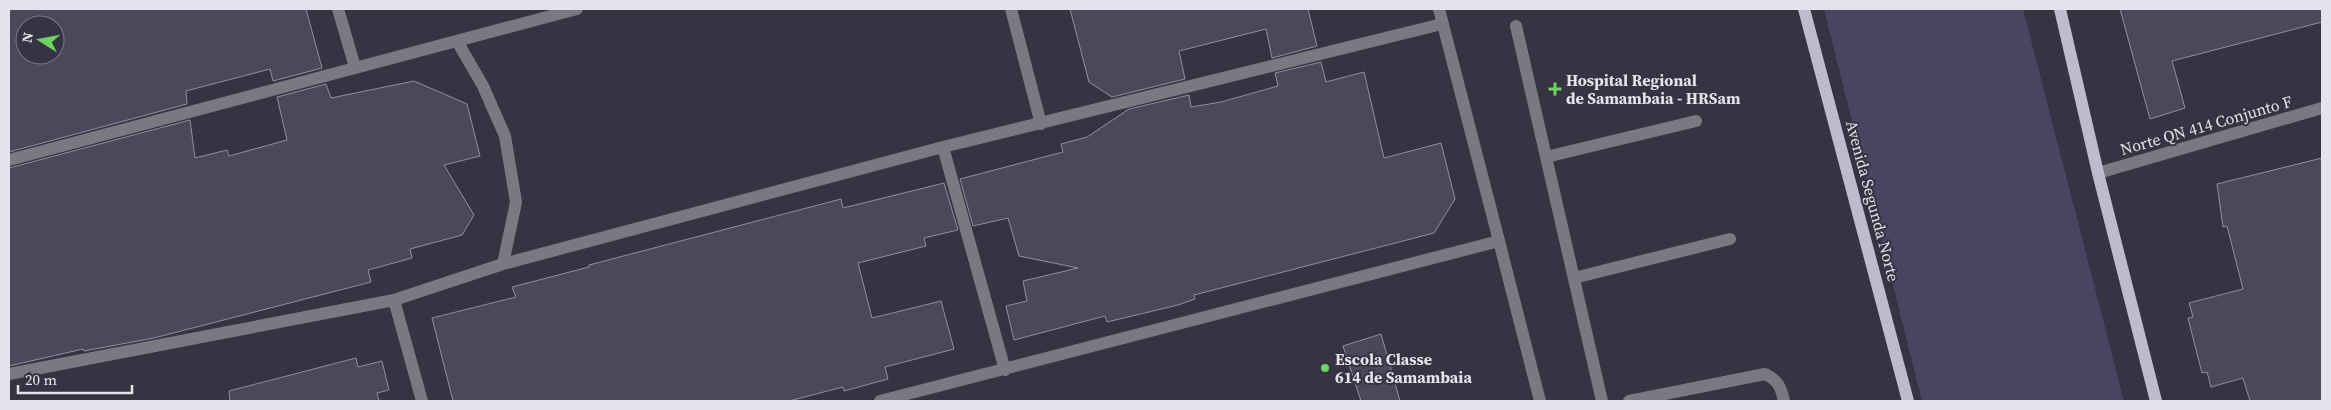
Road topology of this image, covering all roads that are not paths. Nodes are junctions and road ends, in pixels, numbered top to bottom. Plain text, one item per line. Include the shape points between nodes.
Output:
1 (338, 9) edge
2 (577, 9) edge
3 (1012, 9) edge
4 (1438, 9) edge
5 (1804, 9) edge
6 (2060, 9) edge
7 (1442, 24) junction
8 (1516, 26) dead end
9 (457, 41) junction
10 (355, 67) junction
11 (2322, 108) edge
12 (1696, 121) dead end
13 (1040, 124) junction
14 (943, 146) junction
15 (1546, 157) junction
16 (9, 160) edge
17 (2098, 173) junction
18 (1730, 239) dead end
19 (1499, 241) junction
20 (503, 264) junction
21 (1574, 278) junction
22 (394, 300) junction
23 (1005, 370) junction
24 (9, 374) edge
25 (422, 401) edge
26 (880, 401) edge
27 (1540, 401) edge
28 (1602, 401) edge
29 (1629, 401) edge
30 (1784, 401) edge
31 (1908, 401) edge
32 (2156, 401) edge

1 - 10 street
2 - 9 street
3 - 13 street
4 - 7 street
5 - 31 main road, Avenida Segunda Norte
6 - 17 main road
7 - 13 street
7 - 19 street
8 - 15 street
9 - 10 street
9 - 20 street via 483,86 505,136 516,202
10 - 16 street
11 - 17 street, Norte QN 414 Conjunto F
12 - 15 street
13 - 14 street
14 - 20 street
14 - 23 street
15 - 21 street
17 - 32 main road
18 - 21 street
19 - 23 street
19 - 27 street
20 - 22 street
21 - 28 street
22 - 24 street
22 - 25 street
23 - 26 street
29 - 30 street via 1765,374 1781,386

